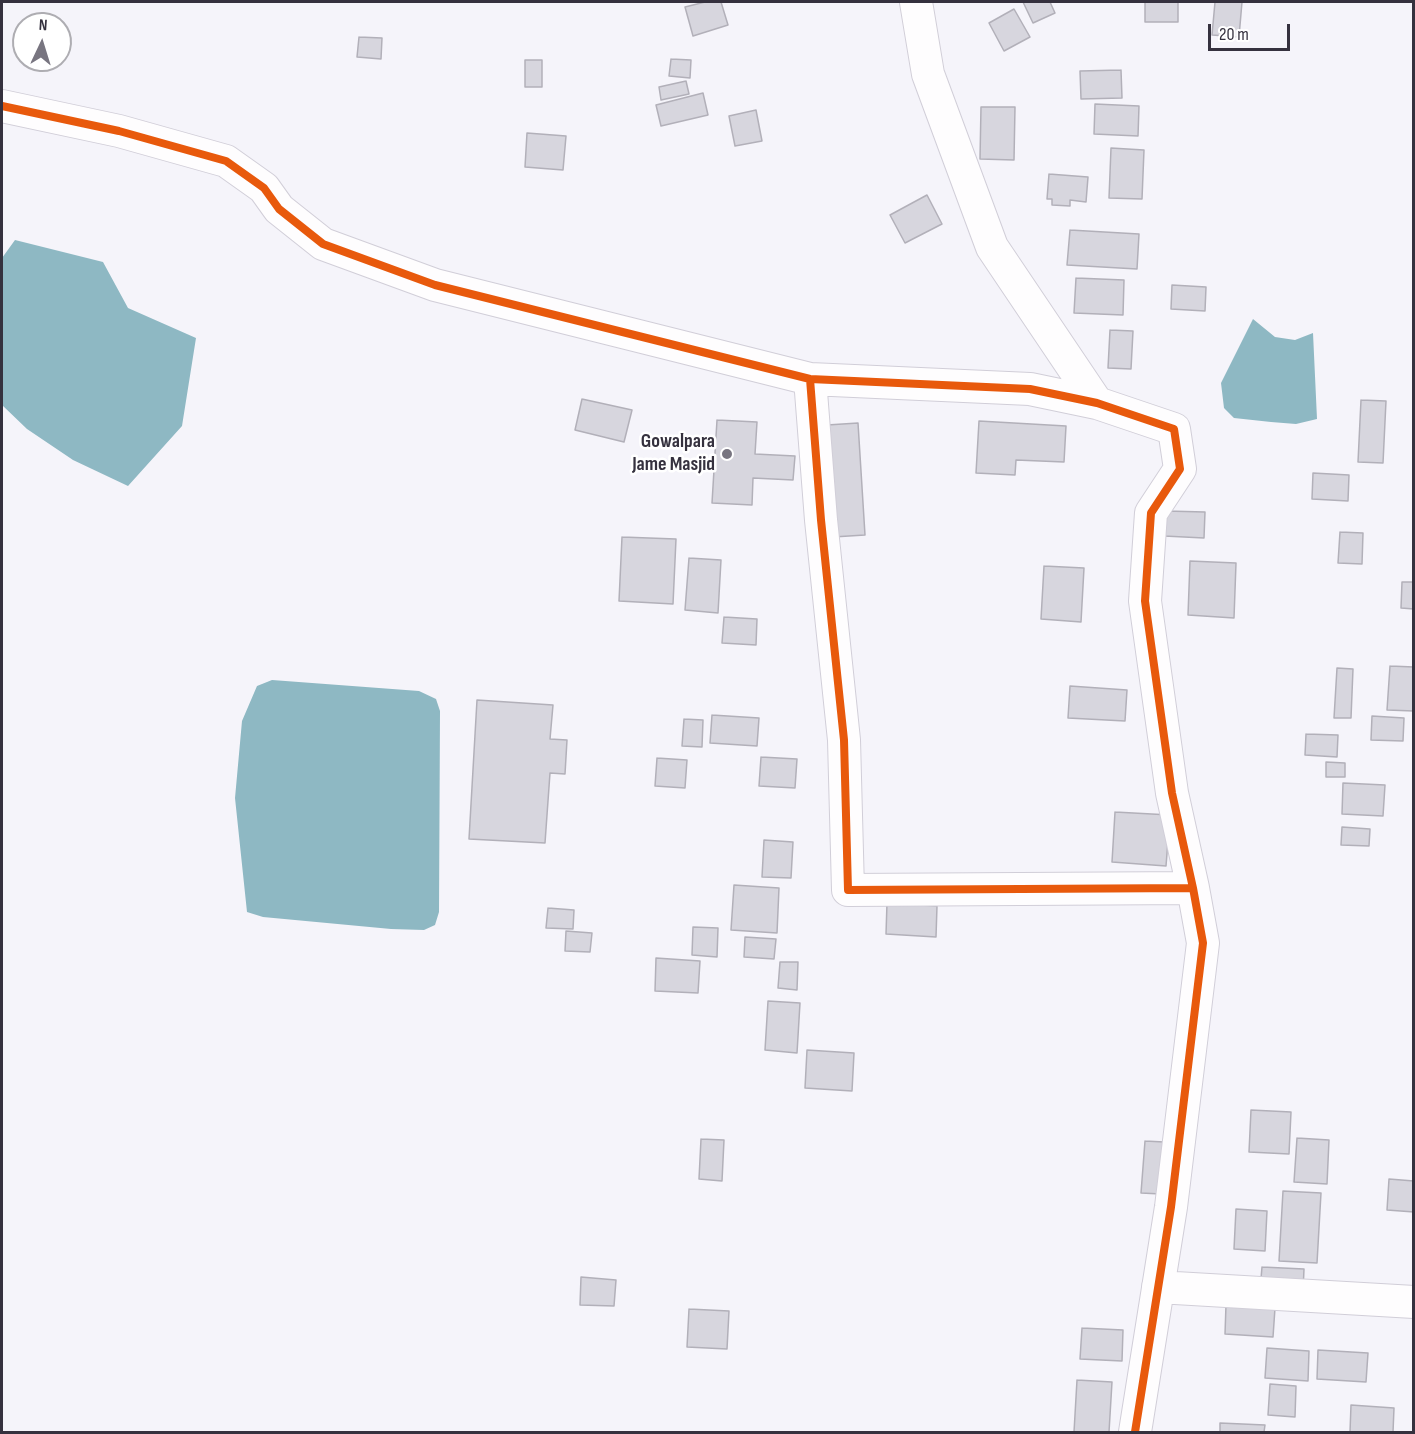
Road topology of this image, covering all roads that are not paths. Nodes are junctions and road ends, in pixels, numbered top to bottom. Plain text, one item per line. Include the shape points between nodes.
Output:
1 (916, 2) edge
2 (2, 106) edge
3 (810, 379) junction
4 (1097, 403) junction
5 (1193, 888) junction
6 (1158, 1287) junction
7 (1413, 1302) edge
8 (1135, 1432) edge

1 - 4 street via 928,74 992,247
2 - 3 street via 119,131 226,161 264,188 279,209 323,243 435,285
3 - 4 street via 1030,389
3 - 5 street via 844,740 848,890
4 - 5 street via 1174,429 1180,469 1151,513 1145,601 1172,793
5 - 6 street via 1203,943 1173,1196
6 - 7 street
6 - 8 street

